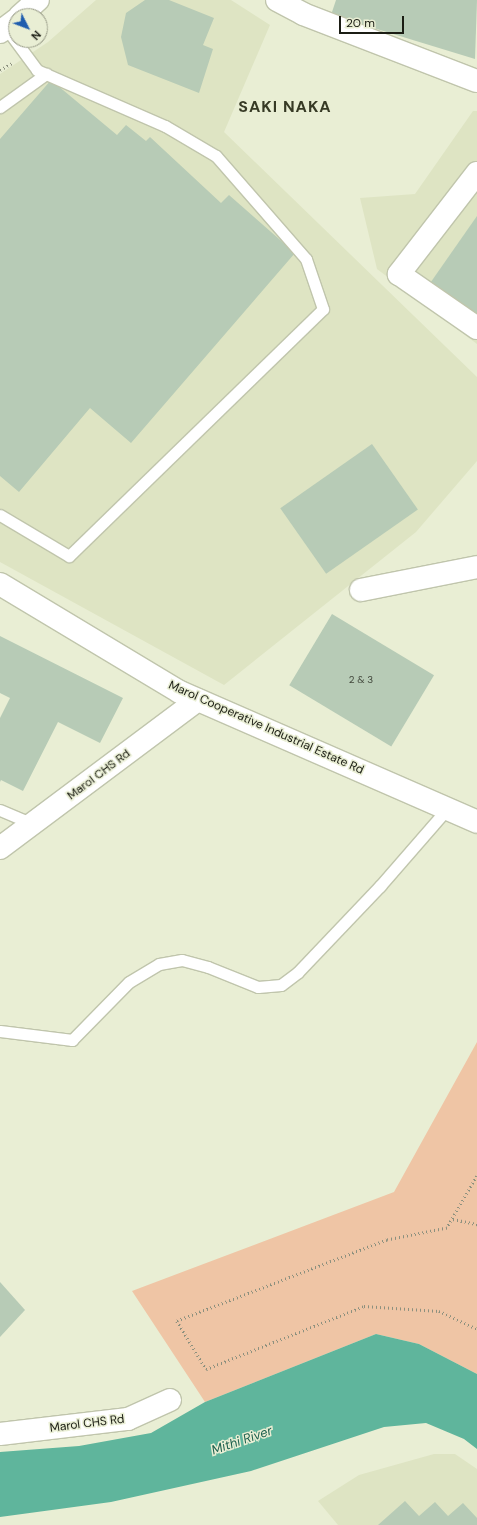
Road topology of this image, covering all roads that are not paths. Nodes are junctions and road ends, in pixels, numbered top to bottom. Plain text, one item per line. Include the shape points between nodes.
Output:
1 (38, 0) edge
2 (277, 0) edge
3 (29, 8) edge
4 (24, 48) edge
5 (46, 74) junction
6 (475, 86) edge
7 (0, 107) edge
8 (477, 173) edge
9 (477, 328) edge
10 (0, 515) edge
11 (477, 567) edge
12 (0, 584) edge
13 (361, 590) dead end
14 (198, 700) junction
15 (447, 809) junction
16 (0, 810) edge
17 (477, 822) edge
18 (31, 823) junction
19 (0, 848) edge
20 (0, 1031) edge
21 (170, 1400) dead end
22 (0, 1434) edge

1 - 3 street
2 - 6 street via 303,14
4 - 5 lane via 37,70
5 - 7 lane
5 - 10 lane via 165,126 216,156 306,259 323,309 69,556
8 - 9 street via 399,274
11 - 13 street
12 - 14 street, Marol Cooperative Industrial Estate Rd
14 - 15 street, Marol Cooperative Industrial Estate Rd
14 - 18 street, Marol CHS Rd via 81,790
15 - 17 street, Marol Cooperative Industrial Estate Rd
15 - 20 lane via 380,886 298,972 281,985 258,987 208,967 182,960 159,964 129,982 72,1040
16 - 18 lane
18 - 19 street, Marol CHS Rd
21 - 22 street, Marol CHS Rd via 128,1419

